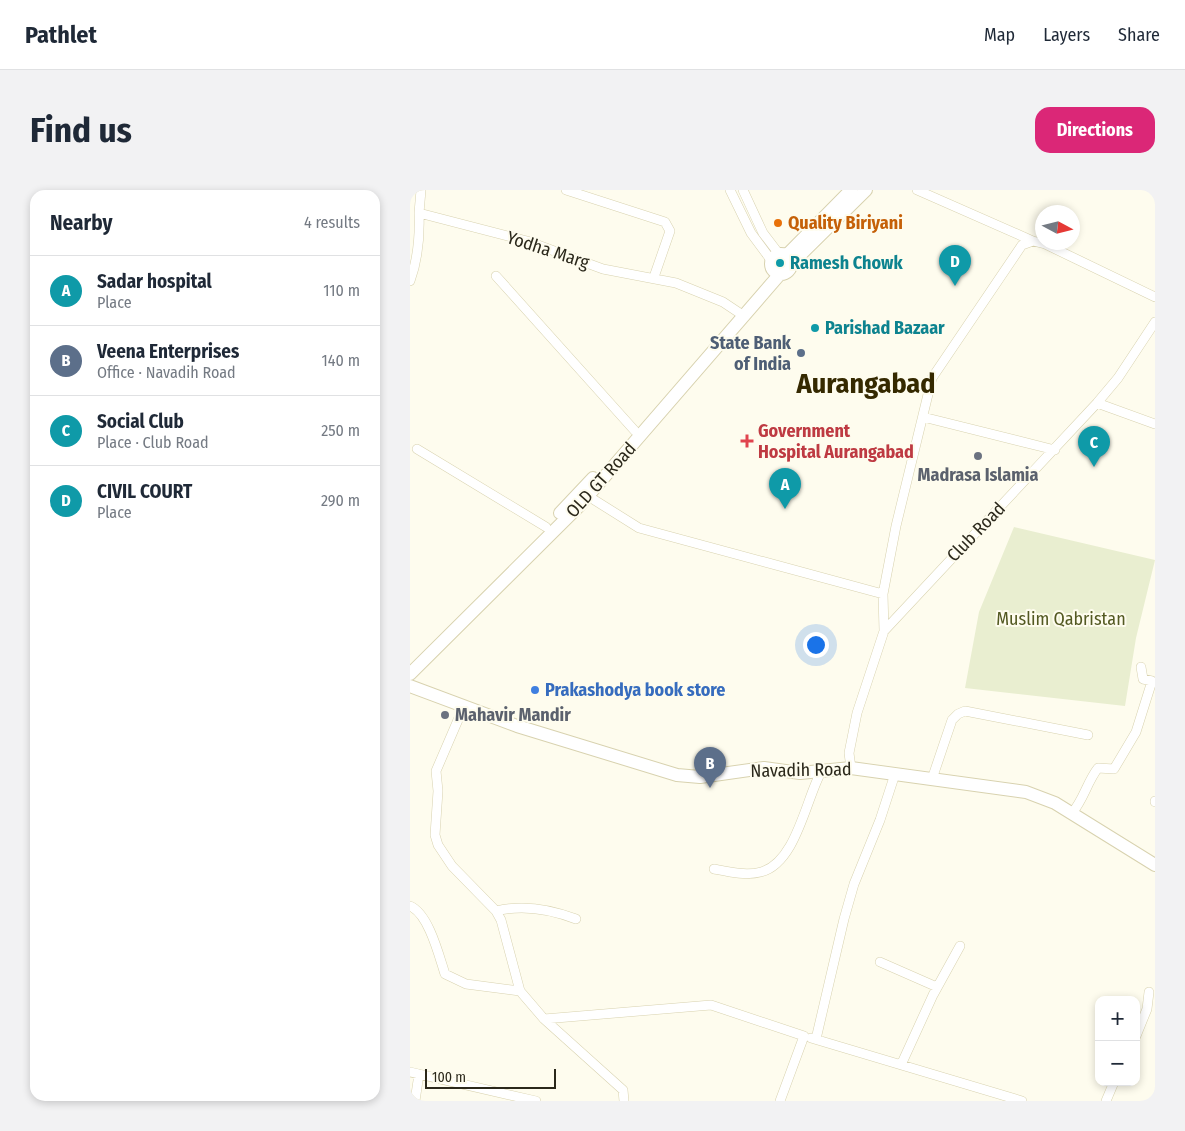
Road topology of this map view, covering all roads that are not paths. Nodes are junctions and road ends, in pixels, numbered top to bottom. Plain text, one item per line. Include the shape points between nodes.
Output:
1 (421, 190) edge
2 (566, 190) edge
3 (730, 190) edge
4 (743, 190) edge
5 (866, 190) edge
6 (917, 190) edge
7 (846, 192) edge
8 (419, 214) junction
9 (1033, 241) junction
10 (780, 263) junction
11 (496, 276) dead end
12 (654, 278) junction
13 (410, 281) edge
14 (1155, 297) edge
15 (742, 314) junction
16 (1153, 327) edge
17 (1097, 403) junction
18 (922, 417) junction
19 (1155, 424) edge
20 (636, 431) junction
21 (417, 449) dead end
22 (1055, 450) junction
23 (588, 496) junction
24 (546, 527) junction
25 (883, 594) junction
26 (884, 630) junction
27 (410, 663) edge
28 (1141, 667) dead end
29 (410, 674) edge
30 (410, 686) edge
31 (464, 706) junction
32 (1088, 735) dead end
33 (852, 768) junction
34 (821, 772) junction
35 (895, 774) junction
36 (932, 779) junction
37 (1072, 813) junction
38 (1155, 865) edge
39 (714, 869) dead end
40 (410, 906) edge
41 (496, 911) junction
42 (576, 918) dead end
43 (960, 946) dead end
44 (880, 962) dead end
45 (937, 987) junction
46 (520, 991) junction
47 (1149, 992) dead end
48 (544, 1019) junction
49 (1140, 1026) edge
50 (804, 1036) junction
51 (816, 1039) junction
52 (901, 1065) junction
53 (415, 1073) edge
54 (1112, 1086) edge
55 (414, 1101) edge
56 (536, 1101) edge
57 (624, 1101) edge
58 (780, 1101) edge
59 (1022, 1101) edge
60 (1106, 1101) edge

1 - 8 street
2 - 12 street via 666,222 670,231
3 - 10 street via 751,233
4 - 10 street
5 - 10 main road, OLD GT Road
6 - 9 street
7 - 10 main road
8 - 12 street, Yodha Marg via 527,241 603,269
8 - 13 street via 416,265
9 - 14 street
9 - 18 street via 1022,245 936,370
10 - 15 main road, OLD GT Road
11 - 20 street
12 - 15 street, Yodha Marg via 693,289
15 - 20 main road, OLD GT Road
15 - 23 main road, OLD GT Road
16 - 17 street, Club Road
17 - 19 street
17 - 22 street, Club Road
18 - 22 street
18 - 25 street
20 - 24 main road, OLD GT Road
21 - 24 street
22 - 26 street, Club Road
23 - 25 street via 639,528
23 - 29 main road, OLD GT Road
24 - 27 main road, OLD GT Road
25 - 26 street
26 - 33 street, Club Road via 858,713 849,753
28 - 37 street via 1143,679 1152,681 1136,732 1114,769 1098,768
30 - 31 main road, Navadih Road
31 - 34 main road, Navadih Road via 517,726 677,775 700,777 764,768
31 - 41 street via 436,771 435,835 452,866
32 - 36 street via 965,711 952,720
33 - 34 main road, Navadih Road
33 - 35 main road, Navadih Road
34 - 39 street via 792,842 771,867 750,873
35 - 36 main road, Navadih Road
35 - 51 street via 854,884
36 - 37 main road, Navadih Road via 1026,792
37 - 38 main road, Navadih Road
40 - 46 street via 420,915 437,945 445,974 466,984
41 - 42 street via 539,908
41 - 46 street
43 - 45 street
44 - 45 street
45 - 52 street
46 - 48 street
47 - 49 street
48 - 50 street via 711,1005
48 - 57 street via 623,1090
50 - 51 street
50 - 58 street
51 - 52 street
52 - 59 street
53 - 55 street
53 - 56 street
54 - 60 street

